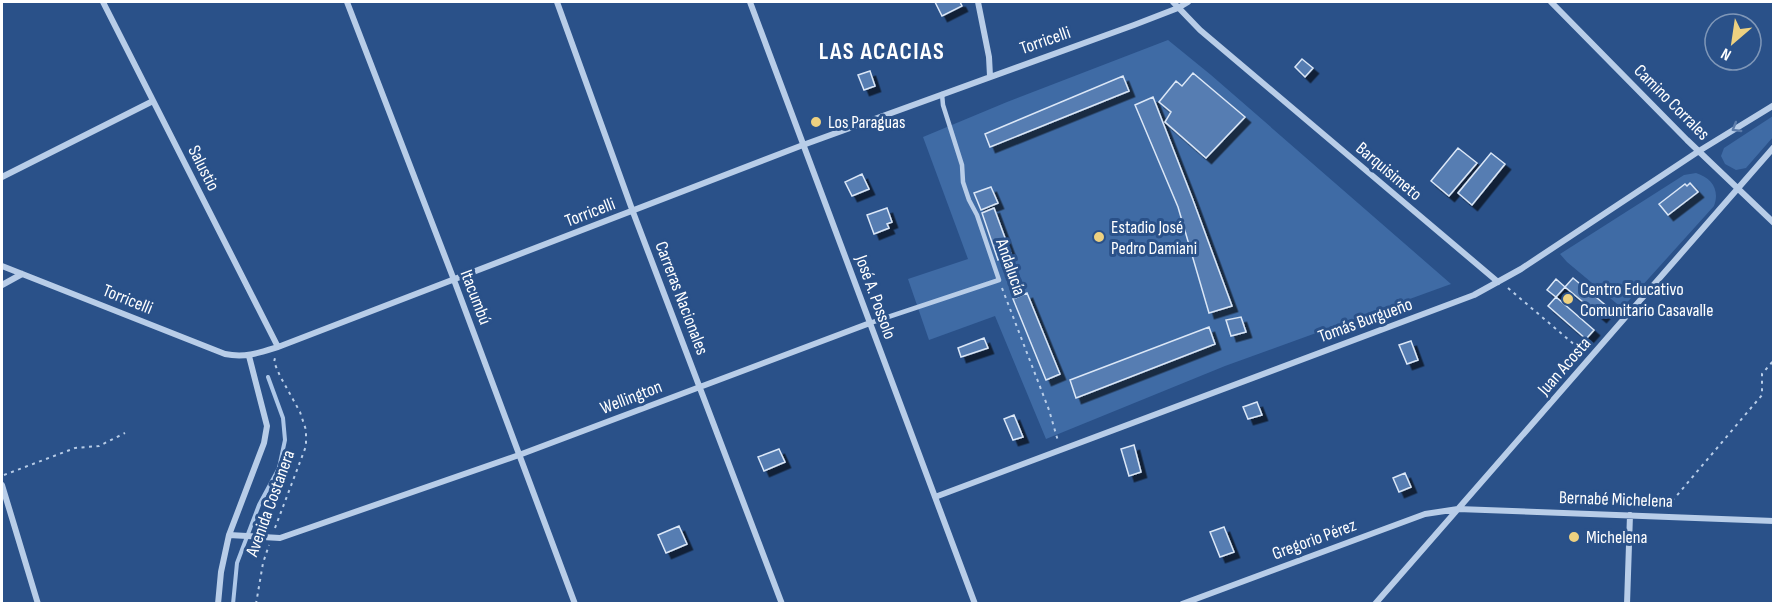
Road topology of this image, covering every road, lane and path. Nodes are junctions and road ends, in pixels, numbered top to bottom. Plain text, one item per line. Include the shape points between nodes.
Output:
1 (103, 2) edge
2 (347, 2) edge
3 (556, 2) edge
4 (750, 2) edge
5 (978, 2) edge
6 (1173, 2) edge
7 (1188, 2) edge
8 (1551, 2) edge
9 (1178, 8) junction
10 (990, 76) junction
11 (942, 94) junction
12 (153, 101) junction
13 (1773, 105) edge
14 (804, 145) junction
15 (1773, 147) edge
16 (1699, 150) junction
17 (2, 177) edge
18 (1738, 189) junction
19 (633, 212) junction
20 (1773, 223) edge
21 (2, 266) edge
22 (22, 274) junction
23 (454, 280) junction
24 (999, 280) junction
25 (1498, 282) junction
26 (2, 285) edge
27 (870, 323) junction
28 (278, 347) junction
29 (249, 356) junction
30 (1591, 357) junction
31 (1773, 360) edge
32 (700, 387) junction
33 (125, 433) dead end
34 (1061, 449) junction
35 (519, 455) junction
36 (2, 477) edge
37 (2, 485) edge
38 (935, 497) junction
39 (1458, 509) junction
40 (1630, 515) junction
41 (1666, 516) junction
42 (1773, 521) edge
43 (229, 535) junction
44 (271, 537) junction
45 (38, 603) edge
46 (218, 603) edge
47 (256, 603) edge
48 (575, 603) edge
49 (782, 603) edge
50 (975, 603) edge
51 (1182, 603) edge
52 (1375, 603) edge
53 (1627, 603) edge

1 - 12 street, Salustio
2 - 23 street, Itacumbú
3 - 19 street, Carreras Nacionales
4 - 14 street, José A. Possolo
5 - 10 street
6 - 9 street, Barquisimeto
7 - 9 street, Torricelli
8 - 16 street, Camino Corrales
9 - 10 street, Torricelli
9 - 25 street, Barquisimeto
10 - 11 street, Torricelli
11 - 14 street, Torricelli
11 - 24 lane, Andalucía via 963,182
12 - 17 street
12 - 28 street, Salustio
13 -> 16 street, Tomás Burgueño
14 - 19 street, Torricelli
14 - 27 street, José A. Possolo
15 - 18 street, Juan Acosta
16 - 18 street, Camino Corrales
16 - 25 street, Tomás Burgueño
18 - 20 street, Camino Corrales
18 - 30 street, Juan Acosta
19 - 23 street, Torricelli
19 - 32 street, Carreras Nacionales
21 - 22 street, Torricelli
22 - 26 street
22 - 29 street, Torricelli via 225,354
23 - 28 street, Torricelli
23 - 35 street, Itacumbú
24 - 27 lane, Wellington
24 - 34 path, Andalucía
25 - 30 path
25 - 34 street, Tomás Burgueño via 1474,295
27 - 32 street, Wellington
27 - 38 street, José A. Possolo
28 - 29 street, Torricelli
28 - 44 path, Avenida Costanera via 274,362 300,412 306,446
29 - 43 street, Avenida Costanera via 267,426
30 - 39 street, Juan Acosta
31 - 41 path via 1762,374 1762,395 1673,500
32 - 35 street, Wellington
32 - 49 street, Carreras Nacionales
33 - 36 path via 99,446 75,448
34 - 38 street, Tomás Burgueño
35 - 44 street, Wellington via 291,534
35 - 48 street, Itacumbú
37 - 45 street
38 - 50 street, José A. Possolo
39 - 40 street, Bernabé Michelena
39 - 51 street, Gregorio Pérez via 1425,514
39 - 52 street, Juan Acosta
40 - 41 street, Bernabé Michelena
40 - 53 street
41 - 42 street, Bernabé Michelena
43 - 44 street, Wellington
43 - 46 street, Avenida Costanera
44 - 47 path, Avenida Costanera

